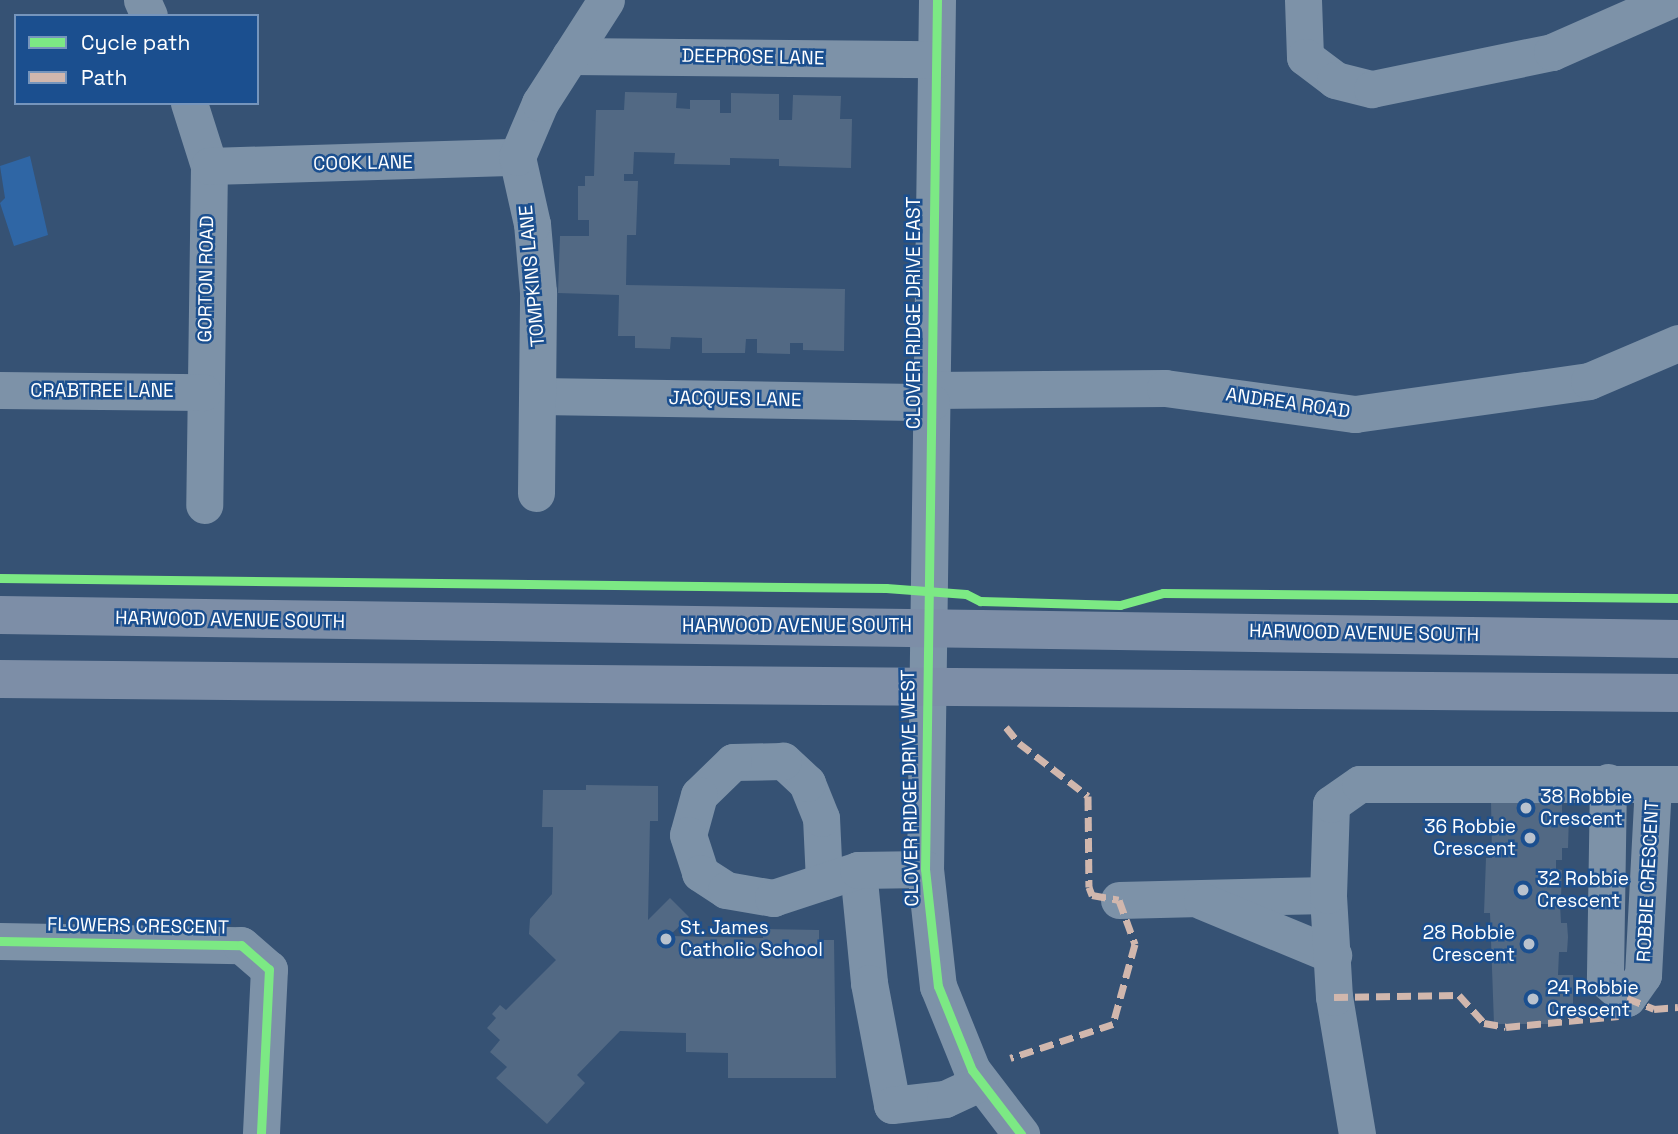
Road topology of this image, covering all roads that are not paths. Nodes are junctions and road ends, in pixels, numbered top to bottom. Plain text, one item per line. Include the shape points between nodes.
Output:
1 (606, 0) edge
2 (937, 0) edge
3 (1303, 0) edge
4 (1670, 0) edge
5 (569, 56) junction
6 (936, 59) junction
7 (190, 105) edge
8 (517, 157) junction
9 (209, 166) junction
10 (1678, 343) edge
11 (0, 390) edge
12 (203, 392) junction
13 (539, 396) junction
14 (931, 396) junction
15 (536, 493) dead end
16 (204, 505) dead end
17 (0, 615) edge
18 (927, 627) junction
19 (1678, 639) edge
20 (0, 679) edge
21 (926, 687) junction
22 (1678, 693) edge
23 (1608, 782) junction
24 (1665, 784) edge
25 (925, 869) junction
26 (1328, 895) junction
27 (1119, 900) dead end
28 (1198, 900) junction
29 (0, 941) edge
30 (1333, 955) junction
31 (980, 1083) junction
32 (261, 1134) edge
33 (1021, 1134) edge
34 (1357, 1134) edge

1 - 5 street
2 - 6 street, CLOVER RIDGE DRIVE EAST
3 - 4 street via 1305,57 1335,80 1373,89 1552,51
5 - 6 street, DEEPROSE LANE
5 - 8 street via 540,103
6 - 14 street, CLOVER RIDGE DRIVE EAST
7 - 9 street, GORTON ROAD
8 - 9 street, COOK LANE
8 - 13 street, TOMPKINS LANE via 532,224
9 - 12 street, GORTON ROAD
10 - 14 street, ANDREA ROAD via 1589,381 1354,414 1165,388
11 - 12 street, CRABTREE LANE
12 - 16 street, GORTON ROAD
13 - 14 street, JACQUES LANE
13 - 15 street, TOMPKINS LANE
14 - 18 street, CLOVER RIDGE DRIVE EAST
17 - 18 main road, HARWOOD AVENUE SOUTH
18 - 19 main road, HARWOOD AVENUE SOUTH
18 - 21 street, CLOVER RIDGE DRIVE WEST
20 - 21 main road
21 - 22 main road
21 - 25 street, CLOVER RIDGE DRIVE WEST
23 - 24 street, ROBBIE CRESCENT
23 - 24 street, ROBBIE CRESCENT via 1605,979 1627,998 1643,975
23 - 26 street, ROBBIE CRESCENT via 1360,784 1331,804
25 - 31 street, CLOVER RIDGE DRIVE WEST via 939,986
25 - 31 street via 841,876 869,983 892,1105 945,1099
26 - 28 street
26 - 30 street, ROBBIE CRESCENT
27 - 28 street
28 - 30 street
29 - 32 street, FLOWERS CRESCENT via 241,945 269,969
30 - 34 street, ROBBIE CRESCENT
31 - 33 street, CLOVER RIDGE DRIVE WEST

